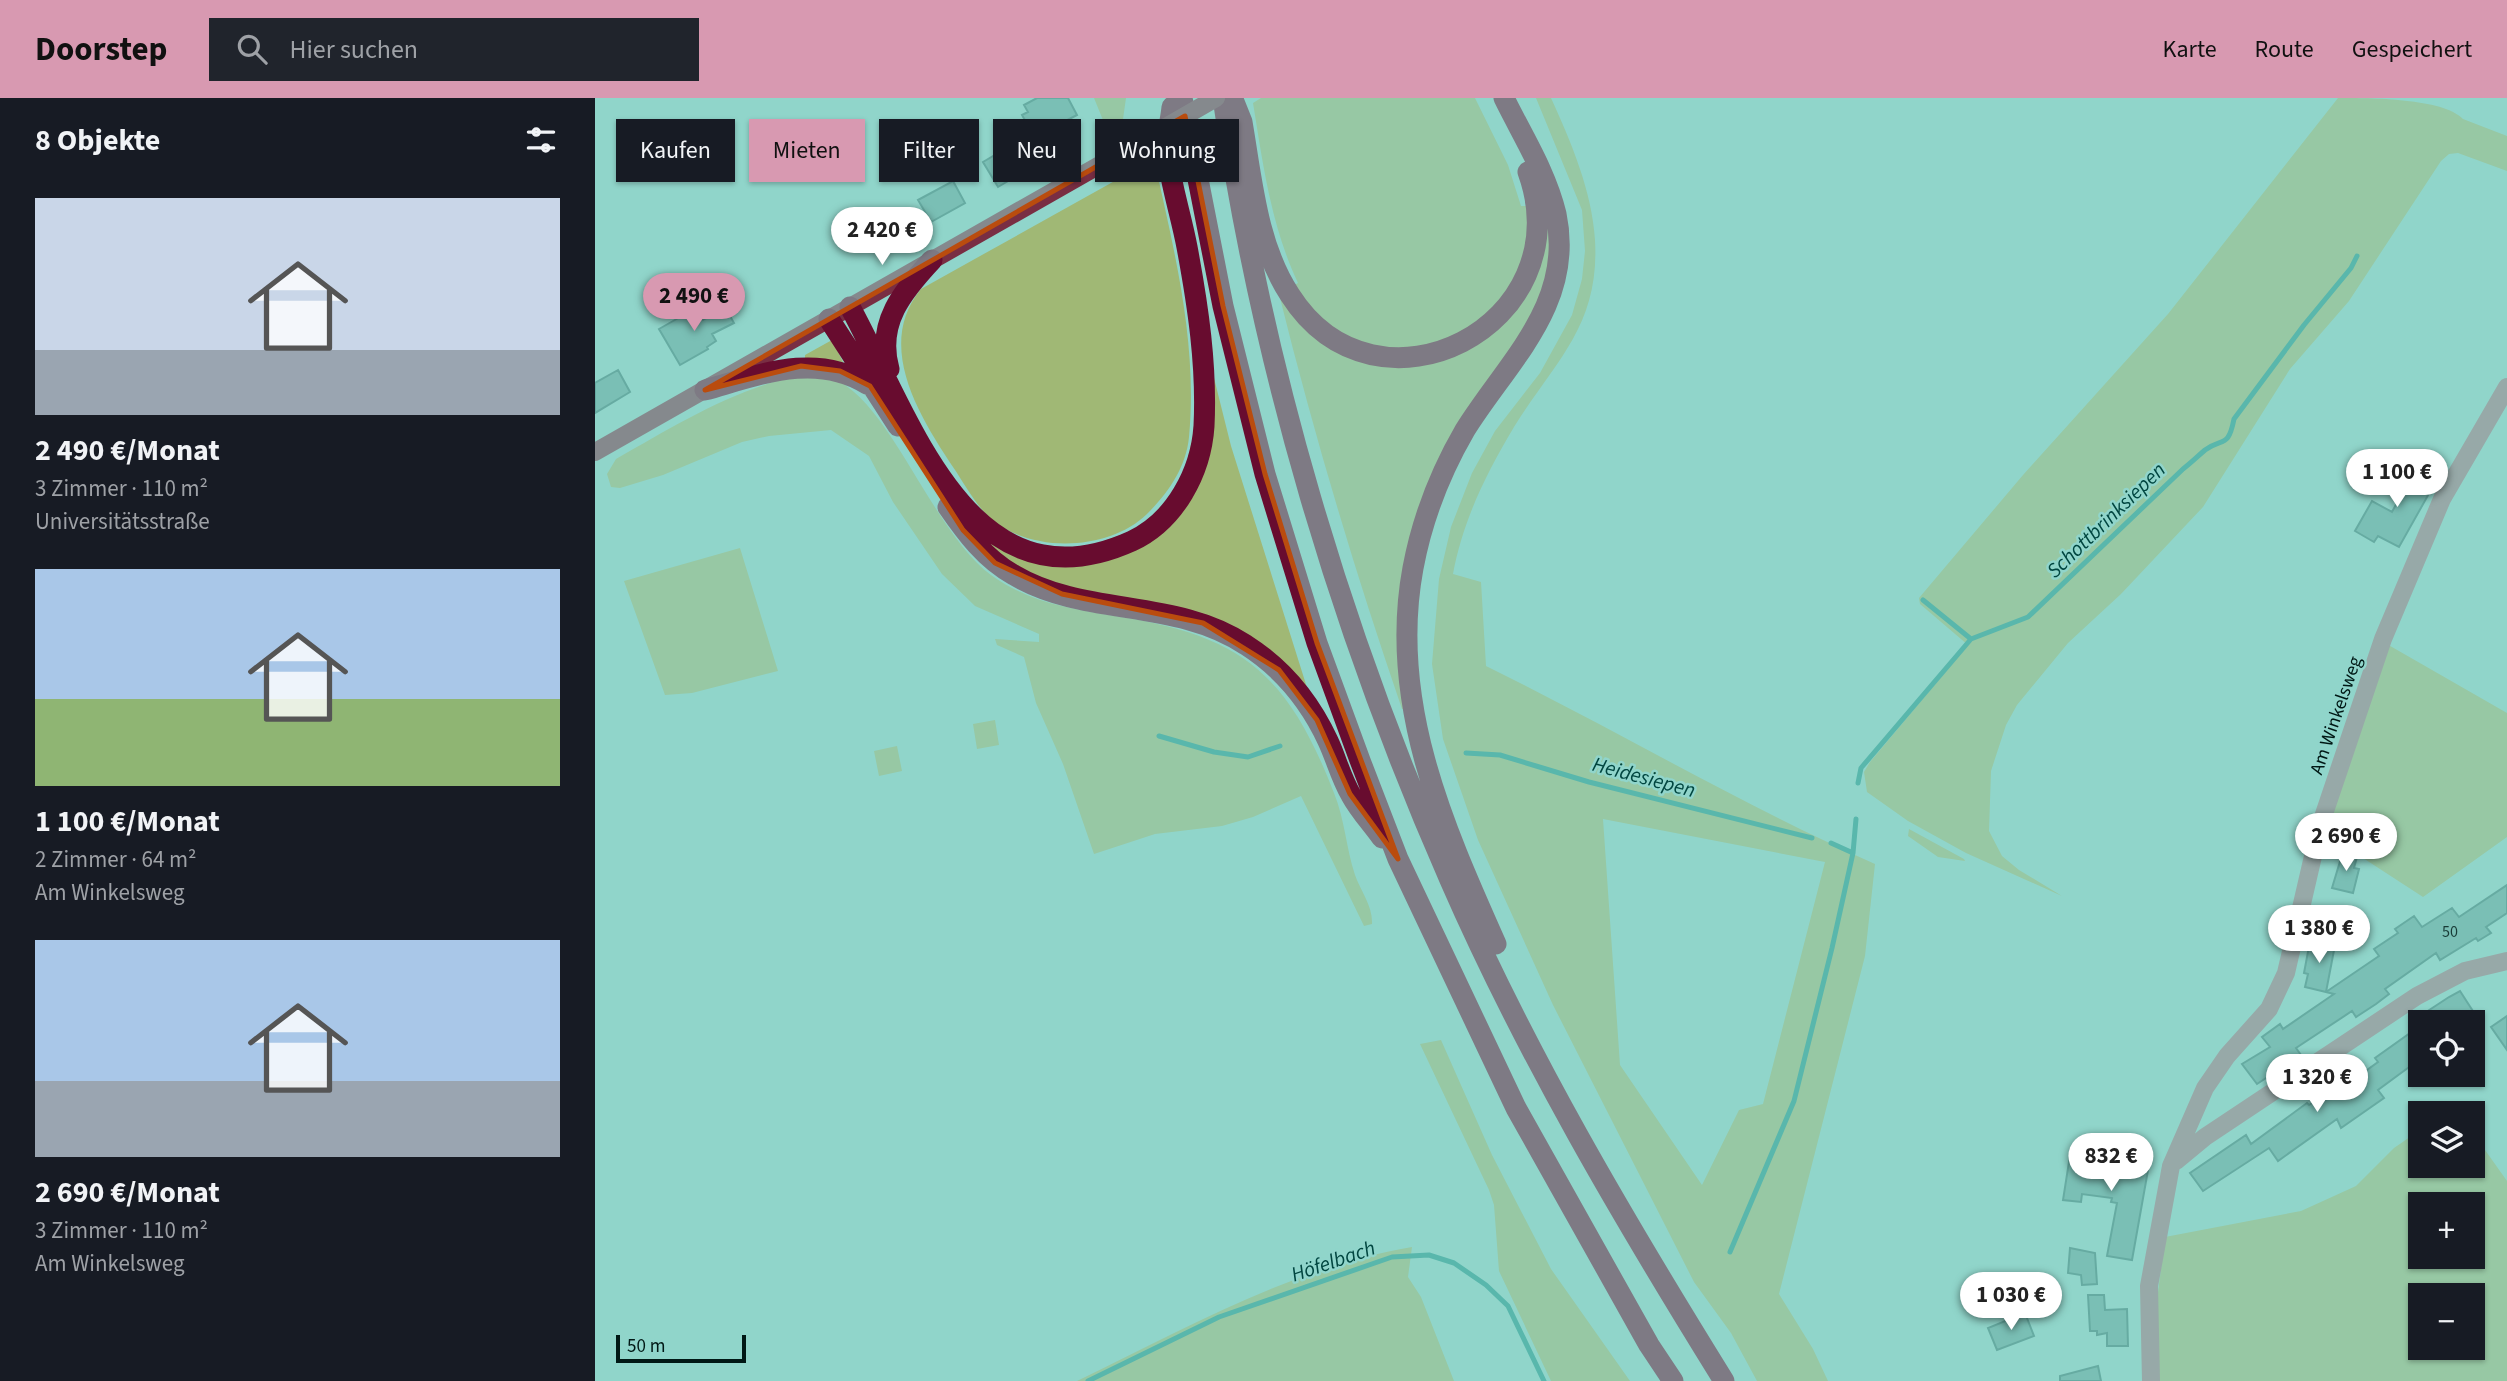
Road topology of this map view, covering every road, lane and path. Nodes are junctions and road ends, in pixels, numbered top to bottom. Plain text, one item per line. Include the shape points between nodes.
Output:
1 (1173, 98) edge
2 (1182, 98) edge
3 (1216, 98) edge
4 (1223, 98) edge
5 (1233, 98) edge
6 (1492, 98) edge
7 (1504, 98) edge
8 (932, 260) junction
9 (851, 307) junction
10 (829, 319) junction
11 (870, 386) junction
12 (2507, 387) edge
13 (705, 390) junction
14 (896, 394) junction
15 (595, 452) edge
16 (1398, 859) junction
17 (2507, 961) edge
18 (1499, 981) junction
19 (2171, 1166) junction
20 (1673, 1381) edge
21 (1724, 1381) edge
22 (2151, 1381) edge

1 - 14 highway via 1167,144 1200,316 1205,402 1200,453 1173,507 1137,539 1087,556 1044,555 1008,544 962,507
2 - 16 highway via 1223,306 1265,474 1317,643
3 - 8 main road, bridge
4 - 18 highway via 1259,294 1326,544 1397,752 1451,882
5 - 6 highway via 1268,251 1289,293 1312,323 1330,337 1368,353 1410,357 1452,348 1484,330 1513,301 1531,265 1538,232 1536,197
7 - 18 highway via 1549,193 1558,232 1558,271 1534,335 1467,428 1440,478 1413,568 1407,643 1409,693 1422,756 1442,817 1498,948
8 - 9 main road
8 - 14 highway via 895,304 888,323 887,359
9 - 10 main road
9 - 14 highway
10 - 11 highway
10 - 13 main road
11 - 13 highway via 840,370 801,366
11 - 16 highway via 963,530 995,563 1014,576 1062,594 1203,623 1245,644 1279,670 1317,720 1350,794
12 - 19 street, Am Winkelsweg via 2442,499 2383,639 2320,826 2286,973 2277,994 2205,1088
13 - 15 main road
16 - 20 highway via 1515,1108
17 - 19 street via 2465,971 2417,996 2205,1137
18 - 21 highway via 1611,1193
19 - 22 street, Am Winkelsweg via 2149,1286

